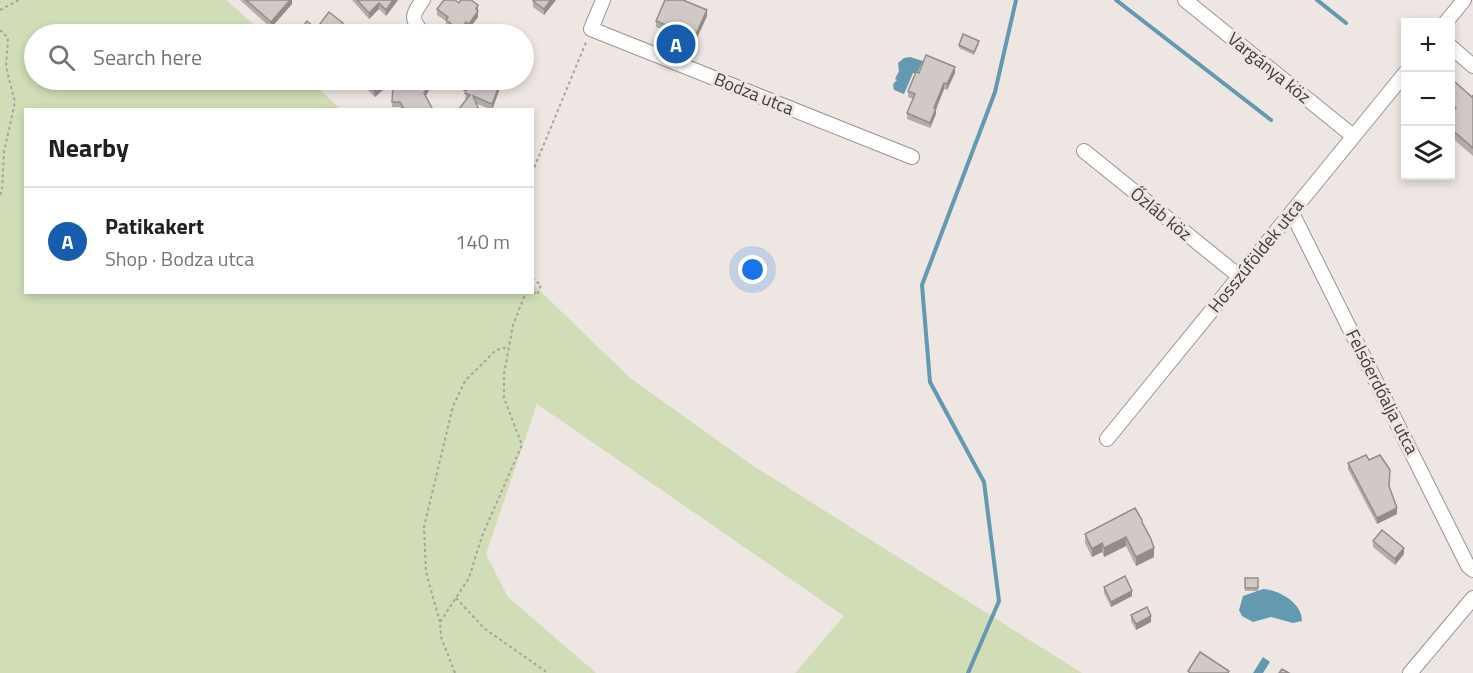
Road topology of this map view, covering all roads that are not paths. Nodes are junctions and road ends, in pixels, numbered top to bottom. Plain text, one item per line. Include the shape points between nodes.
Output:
1 (423, 0) edge
2 (603, 0) edge
3 (1185, 0) edge
4 (1464, 0) edge
5 (1449, 18) edge
6 (416, 24) edge
7 (1455, 50) edge
8 (1473, 66) edge
9 (1401, 78) edge
10 (1353, 136) junction
11 (1084, 151) dead end
12 (912, 157) dead end
13 (1292, 213) junction
14 (1239, 276) junction
15 (1107, 439) dead end
16 (1473, 570) edge
17 (1473, 598) edge
18 (1410, 673) edge

1 - 6 street via 414,13
2 - 12 street, Bodza utca via 591,28
3 - 10 street, Vargánya köz
4 - 5 street
7 - 8 street
9 - 10 street, Hosszúföldek utca
10 - 13 street, Hosszúföldek utca
11 - 14 street, Őzláb köz
13 - 14 street, Hosszúföldek utca
13 - 16 street, Felsőerdőalja utca
14 - 15 street, Hosszúföldek utca
17 - 18 street

